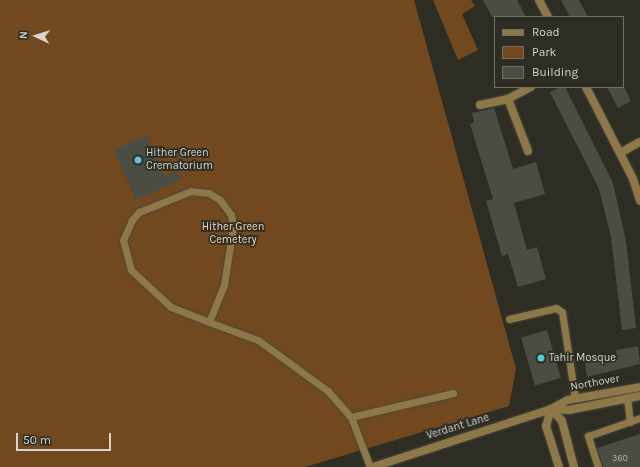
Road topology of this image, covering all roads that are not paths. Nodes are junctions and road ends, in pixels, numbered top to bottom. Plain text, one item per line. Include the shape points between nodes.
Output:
1 (539, 0) edge
2 (547, 16) edge
3 (529, 88) edge
4 (587, 88) edge
5 (508, 99) junction
6 (480, 105) dead end
7 (640, 142) edge
8 (528, 151) dead end
9 (620, 153) junction
10 (640, 201) edge
11 (509, 319) dead end
12 (209, 322) junction
13 (640, 387) edge
14 (453, 393) dead end
15 (640, 396) edge
16 (575, 398) junction
17 (627, 398) junction
18 (551, 409) junction
19 (350, 417) junction
20 (640, 418) edge
21 (630, 422) junction
22 (395, 457) junction
23 (371, 467) edge
24 (398, 467) edge
25 (559, 467) edge
26 (574, 467) edge
27 (598, 467) edge

1 - 2 street
3 - 5 street
4 - 9 street
5 - 6 street
5 - 8 street
7 - 9 street
9 - 10 street
11 - 16 lane via 556,308 562,312
12 - 12 lane via 224,285 233,227 231,215 220,200 204,191 191,191 139,212 127,229 123,251 137,277 171,307
12 - 19 lane via 258,340 328,391
13 - 16 street, Northover
14 - 19 lane
15 - 17 street, Northover
16 - 18 street, Northover
17 - 18 street, Northover via 569,410
17 - 21 lane
18 - 22 street, Verdant Lane
18 - 25 street via 546,426
18 - 26 street via 562,421
19 - 23 lane
20 - 21 lane
21 - 27 lane via 588,436
22 - 23 street, Verdant Lane
22 - 24 street

